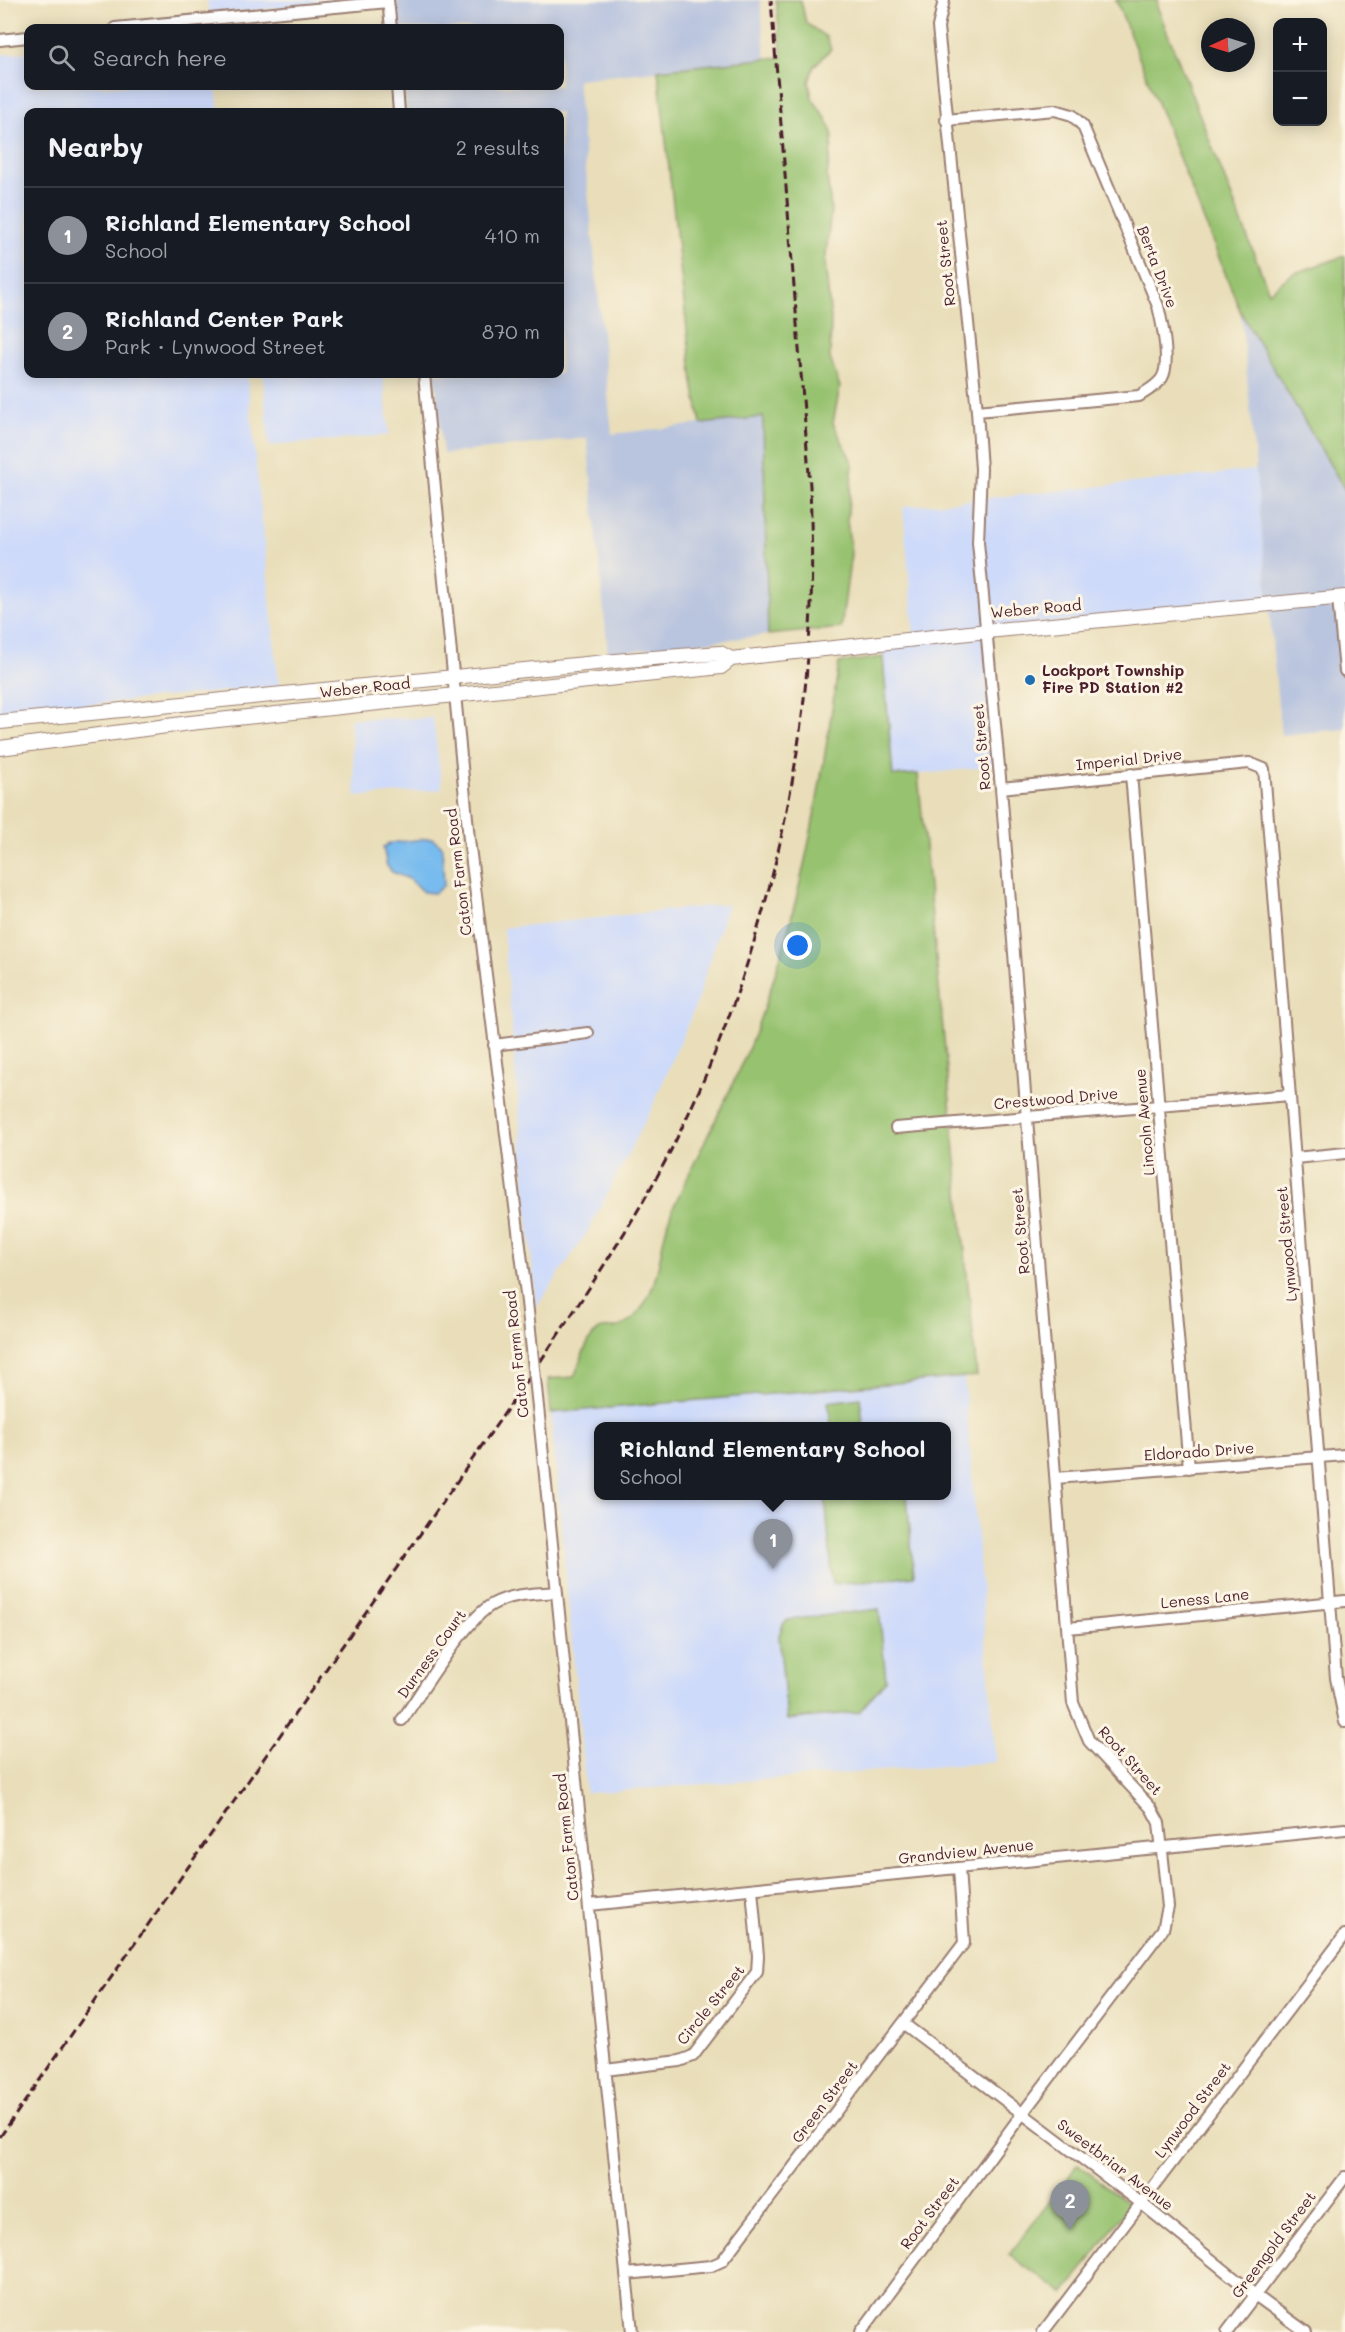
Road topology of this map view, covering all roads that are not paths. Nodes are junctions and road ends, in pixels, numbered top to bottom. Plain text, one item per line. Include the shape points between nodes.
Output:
1 (944, 0) edge
2 (388, 1) edge
3 (155, 24) edge
4 (391, 24) edge
5 (24, 37) edge
6 (0, 40) edge
7 (396, 90) edge
8 (399, 108) edge
9 (946, 120) junction
10 (424, 378) edge
11 (977, 411) junction
12 (1342, 597) edge
13 (987, 631) junction
14 (731, 659) junction
15 (1345, 671) edge
16 (453, 677) junction
17 (455, 695) junction
18 (0, 722) edge
19 (0, 748) edge
20 (1258, 766) joint
21 (1131, 774) junction
22 (1002, 788) junction
23 (588, 1033) dead end
24 (494, 1045) junction
25 (1290, 1095) junction
26 (1158, 1105) junction
27 (1027, 1117) junction
28 (896, 1128) dead end
29 (1345, 1153) edge
30 (1295, 1158) junction
31 (1345, 1455) edge
32 (1320, 1458) junction
33 (1189, 1468) junction
34 (1056, 1478) junction
35 (557, 1593) junction
36 (1345, 1600) edge
37 (1331, 1602) junction
38 (1068, 1628) junction
39 (402, 1720) dead end
40 (1345, 1722) edge
41 (1345, 1828) edge
42 (1162, 1847) junction
43 (959, 1868) junction
44 (752, 1889) junction
45 (589, 1905) junction
46 (1345, 1935) edge
47 (904, 2024) junction
48 (606, 2070) junction
49 (1022, 2114) junction
50 (1345, 2177) edge
51 (1141, 2203) junction
52 (627, 2274) junction
53 (1255, 2295) junction
54 (632, 2332) edge
55 (861, 2332) edge
56 (1043, 2332) edge
57 (1227, 2332) edge
58 (1306, 2332) edge

1 - 9 street, Root Street via 938,27
2 - 3 street
2 - 4 street
5 - 6 street
7 - 8 street
9 - 11 street, Root Street
9 - 11 street, Berta Drive via 1055,110 1072,115 1083,126 1163,326 1163,377 1139,396
10 - 16 street, Caton Farm Road
11 - 13 street, Root Street via 981,469 978,542
12 - 13 main road, Weber Road
12 - 15 street
13 - 14 main road, Weber Road, bridge
13 - 22 street, Root Street
14 - 16 main road, Weber Road via 720,653
14 - 17 main road, Weber Road via 721,667
16 - 17 street, Caton Farm Road
16 - 18 main road, Weber Road
17 - 19 main road, Weber Road
17 - 24 street, Caton Farm Road
20 - 21 street, Imperial Drive via 1250,763
20 - 25 street, Lynwood Street via 1264,769
21 - 22 street, Imperial Drive
21 - 26 street, Lincoln Avenue
22 - 27 street, Root Street
23 - 24 street
24 - 35 street, Caton Farm Road, bridge via 527,1302
25 - 26 street, Crestwood Drive
25 - 30 street, Lynwood Street
26 - 27 street, Crestwood Drive
26 - 33 street, Lincoln Avenue
27 - 28 street, Crestwood Drive
27 - 34 street, Root Street
29 - 30 street
30 - 32 street, Lynwood Street
31 - 32 street, Eldorado Drive
32 - 33 street, Eldorado Drive
32 - 37 street, Lynwood Street
33 - 34 street, Eldorado Drive
34 - 38 street, Root Street
35 - 39 street, Durness Court via 514,1596 492,1604 474,1619
35 - 45 street, Caton Farm Road
36 - 37 street, Leness Lane
37 - 38 street, Leness Lane
37 - 40 street, Lynwood Street via 1336,1678
38 - 42 street, Root Street via 1073,1703 1080,1723 1089,1741 1151,1808 1159,1822
41 - 42 street, Grandview Avenue
42 - 43 street, Grandview Avenue
42 - 49 street, Root Street via 1168,1907 1163,1929
43 - 44 street, Grandview Avenue
43 - 47 street, Green Street via 964,1943
44 - 45 street, Grandview Avenue
44 - 48 street, Circle Street via 757,1972 693,2056
45 - 48 street, Caton Farm Road
46 - 51 street, Lynwood Street
47 - 49 street, Sweetbriar Avenue
47 - 52 street, Green Street via 722,2261 711,2266
48 - 52 street, Caton Farm Road
49 - 51 street, Sweetbriar Avenue
49 - 55 street, Root Street
50 - 53 street, Greengold Street
51 - 53 street, Sweetbriar Avenue
51 - 56 street, Lynwood Street
52 - 54 street, Caton Farm Road
53 - 57 street, Greengold Street
53 - 58 street, Sweetbriar Avenue

